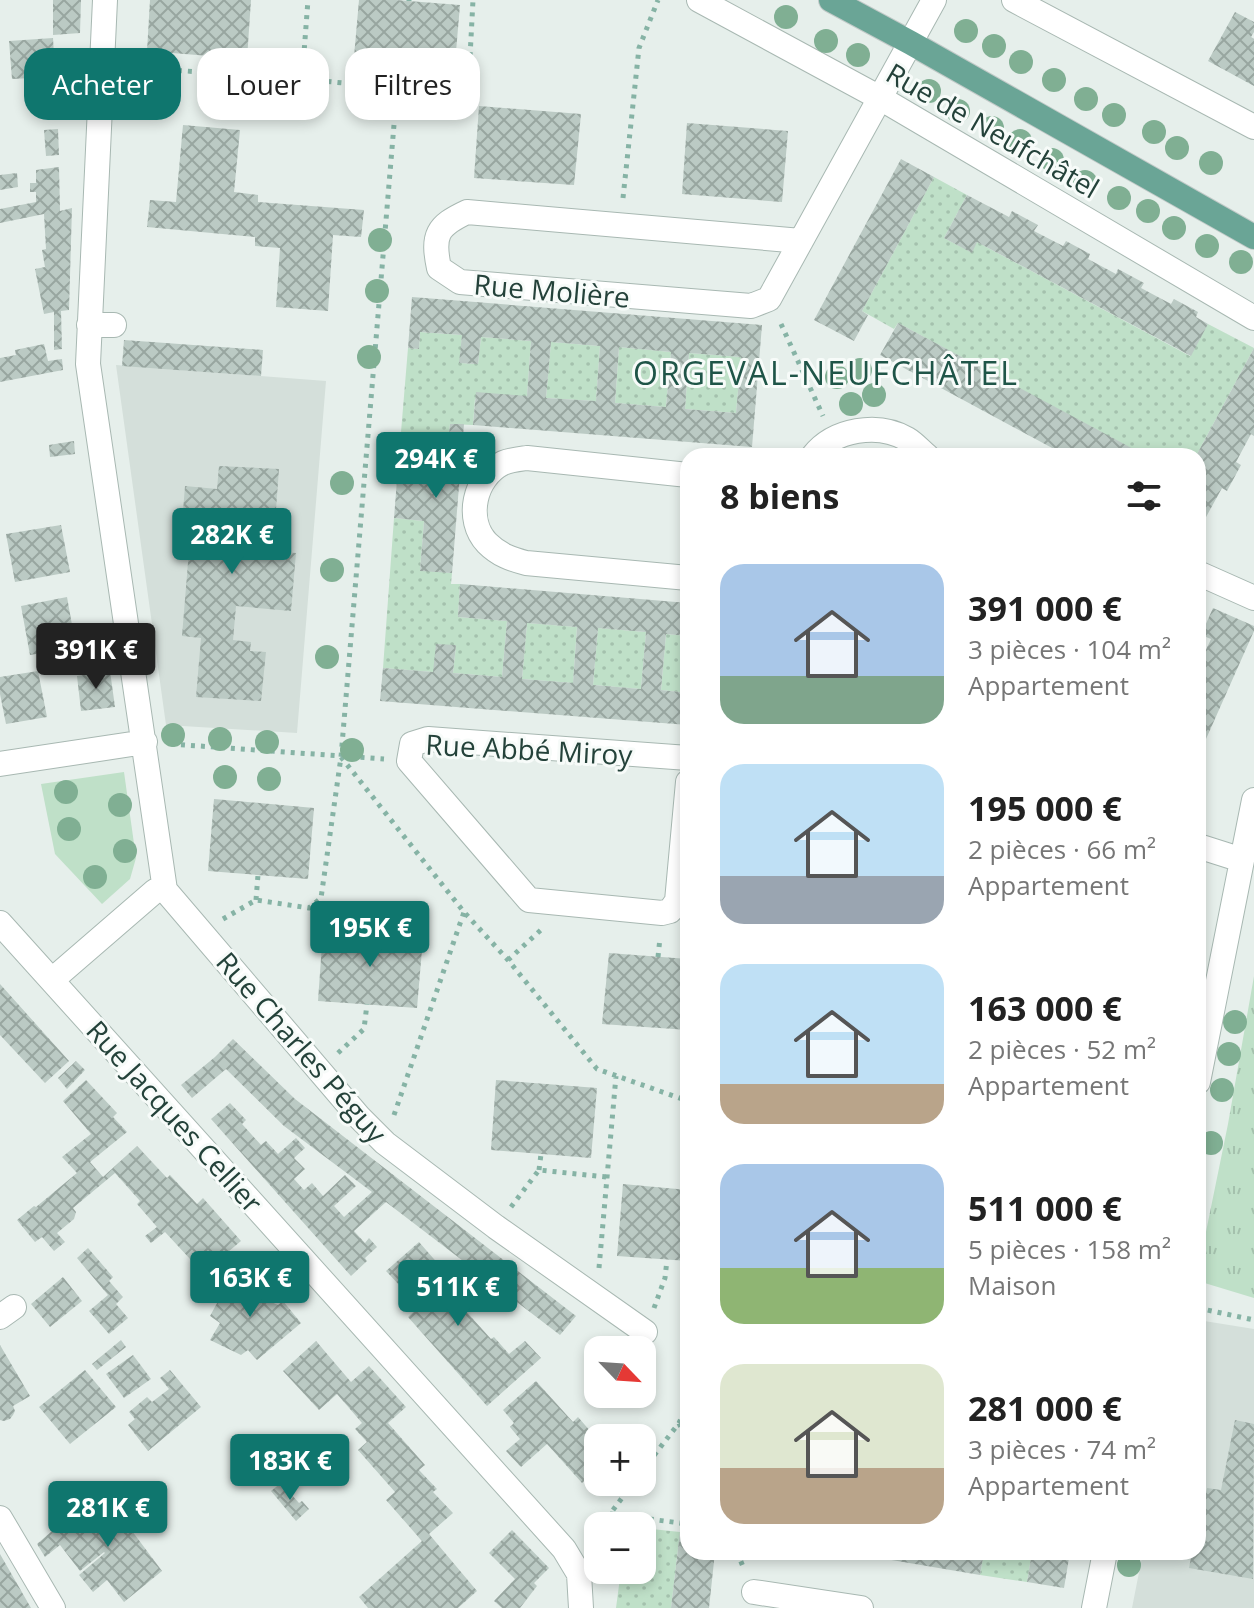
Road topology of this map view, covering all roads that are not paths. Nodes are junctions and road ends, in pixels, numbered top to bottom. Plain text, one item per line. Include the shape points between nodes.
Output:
1 (105, 0) edge
2 (699, 0) edge
3 (831, 0) edge
4 (934, 0) edge
5 (1014, 0) edge
6 (911, 43) junction
7 (880, 98) junction
8 (1254, 127) edge
9 (1254, 237) edge
10 (801, 241) junction
11 (1254, 318) edge
12 (89, 325) junction
13 (114, 325) dead end
14 (821, 448) edge
15 (918, 448) edge
16 (680, 474) edge
17 (680, 577) edge
18 (1206, 577) edge
19 (1254, 598) edge
20 (145, 742) junction
21 (680, 757) edge
22 (0, 764) edge
23 (1254, 800) edge
24 (1206, 849) edge
25 (1242, 860) junction
26 (680, 869) edge
27 (165, 890) junction
28 (0, 923) edge
29 (52, 980) junction
30 (1206, 1042) edge
31 (645, 1332) road end
32 (0, 1518) edge
33 (1103, 1560) edge
34 (754, 1592) dead end
35 (53, 1608) edge
36 (581, 1608) edge
37 (861, 1608) edge
38 (1094, 1608) edge

1 - 12 street
2 - 7 street, Rue de Neufchâtel
3 - 6 main road, Rue de Neufchâtel
4 - 6 street
5 - 8 street
6 - 7 street
6 - 9 main road, Rue de Neufchâtel
7 - 10 street
7 - 11 street, Rue de Neufchâtel
10 - 10 street, Rue Molière via 467,212 446,222 434,245 439,268 460,282 751,306 769,299
12 - 13 street
12 - 20 street via 88,364
14 - 15 street via 858,430 883,430
16 - 17 street via 527,458 503,463 486,477 475,499 480,532 503,556 526,563
18 - 19 street
20 - 22 street
20 - 27 street
21 - 26 street, Rue Abbé Miroy via 428,739 412,744 409,761 529,900 662,913 677,901
23 - 25 street
24 - 25 street
25 - 30 street
27 - 29 street via 155,891
27 - 31 street, Rue Charles Péguy via 385,1143
28 - 29 street, Rue Jacques Cellier
29 - 36 street, Rue Jacques Cellier via 564,1549 579,1574
32 - 35 street
33 - 38 street
34 - 37 street

